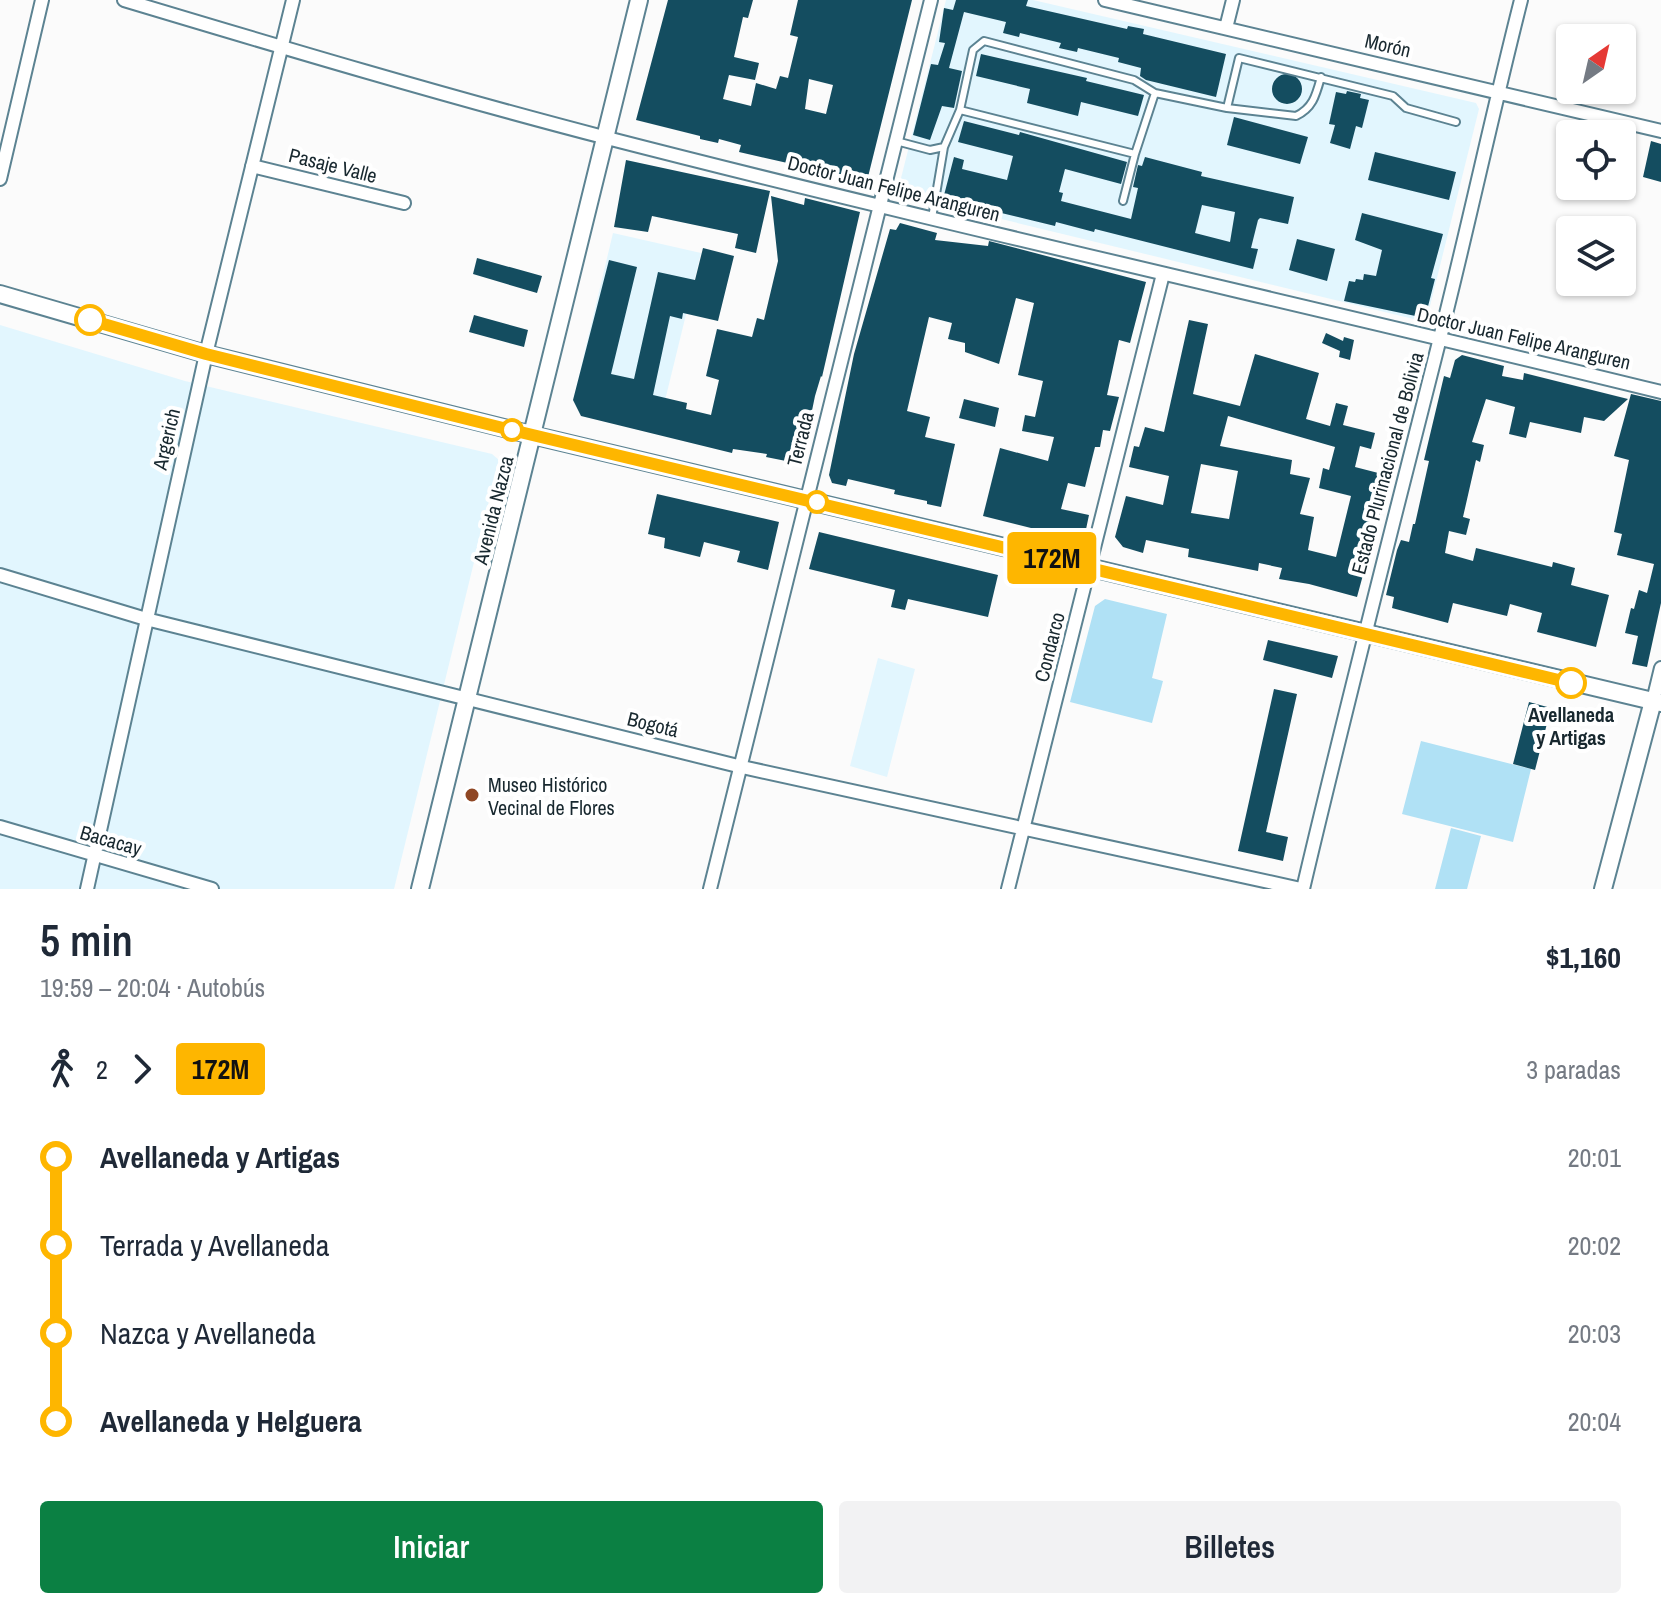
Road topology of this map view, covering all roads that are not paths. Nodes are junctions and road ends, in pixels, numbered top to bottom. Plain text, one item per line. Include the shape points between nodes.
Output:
1 (42, 0) edge
2 (124, 0) edge
3 (293, 0) edge
4 (639, 0) edge
5 (931, 0) edge
6 (1105, 0) edge
7 (1233, 0) edge
8 (1521, 0) edge
9 (1226, 28) junction
10 (282, 48) junction
11 (1321, 77) junction
12 (1498, 92) junction
13 (1155, 93) junction
14 (1227, 108) junction
15 (960, 110) junction
16 (1456, 122) dead end
17 (1661, 131) edge
18 (605, 137) junction
19 (896, 141) junction
20 (944, 147) junction
21 (1135, 154) junction
22 (252, 166) junction
23 (0, 179) edge
24 (1123, 201) dead end
25 (404, 203) dead end
26 (879, 205) junction
27 (932, 218) junction
28 (1163, 274) junction
29 (0, 294) edge
30 (1440, 338) junction
31 (206, 354) junction
32 (1661, 392) edge
33 (532, 435) junction
34 (806, 499) junction
35 (1090, 567) junction
36 (0, 575) edge
37 (146, 619) junction
38 (1364, 633) junction
39 (1661, 668) edge
40 (467, 698) junction
41 (1657, 702) edge
42 (742, 767) junction
43 (0, 827) edge
44 (1023, 829) junction
45 (95, 856) junction
46 (87, 889) edge
47 (212, 889) edge
48 (420, 889) edge
49 (710, 889) edge
50 (1008, 889) edge
51 (1302, 889) edge
52 (1603, 889) edge

1 - 23 street
2 - 10 street, Doctor Juan Felipe Aranguren
3 - 10 street, Argerich
4 - 18 main road, Avenida Nazca
5 - 19 street, Terrada
6 - 9 street, Morón
7 - 9 street
8 - 12 street, Estado Plurinacional de Bolivia
9 - 12 street, Morón
10 - 18 street, Doctor Juan Felipe Aranguren
10 - 22 street, Argerich
11 - 14 lane via 1315,99 1296,116
11 - 14 lane via 1239,58
11 - 16 lane via 1393,96 1406,108
12 - 17 street, Morón
12 - 30 street, Estado Plurinacional de Bolivia
13 - 14 lane
13 - 15 lane via 1134,80 984,41 973,50
13 - 21 lane
15 - 20 lane
15 - 21 lane
18 - 26 street, Doctor Juan Felipe Aranguren
18 - 33 main road, Avenida Nazca
19 - 20 lane via 930,150
19 - 26 street, Terrada
20 - 27 lane
21 - 24 lane
22 - 25 street, Pasaje Valle
22 - 31 street, Argerich
26 - 27 street, Doctor Juan Felipe Aranguren
26 - 34 street, Terrada
27 - 28 street, Doctor Juan Felipe Aranguren
28 - 30 street, Doctor Juan Felipe Aranguren
28 - 35 street, Condarco
29 - 31 main road
30 - 32 street, Doctor Juan Felipe Aranguren
30 - 38 street, Estado Plurinacional de Bolivia
31 - 33 main road
31 - 37 street, Argerich
33 - 34 main road
33 - 40 main road, Avenida Nazca
34 - 35 main road
34 - 42 street, Terrada
35 - 38 main road
35 - 44 street, Condarco
36 - 37 street, Bogotá
37 - 40 street, Bogotá
37 - 45 street, Argerich
38 - 41 main road
38 - 51 street, Estado Plurinacional de Bolivia
39 - 41 street
40 - 42 street, Bogotá
40 - 48 main road, Avenida Nazca
41 - 52 main road
42 - 44 street, Bogotá
42 - 49 street, Terrada
43 - 45 street, Bacacay
44 - 50 street, Condarco
44 - 51 street, Bogotá
45 - 46 street, Argerich
45 - 47 street, Bacacay

